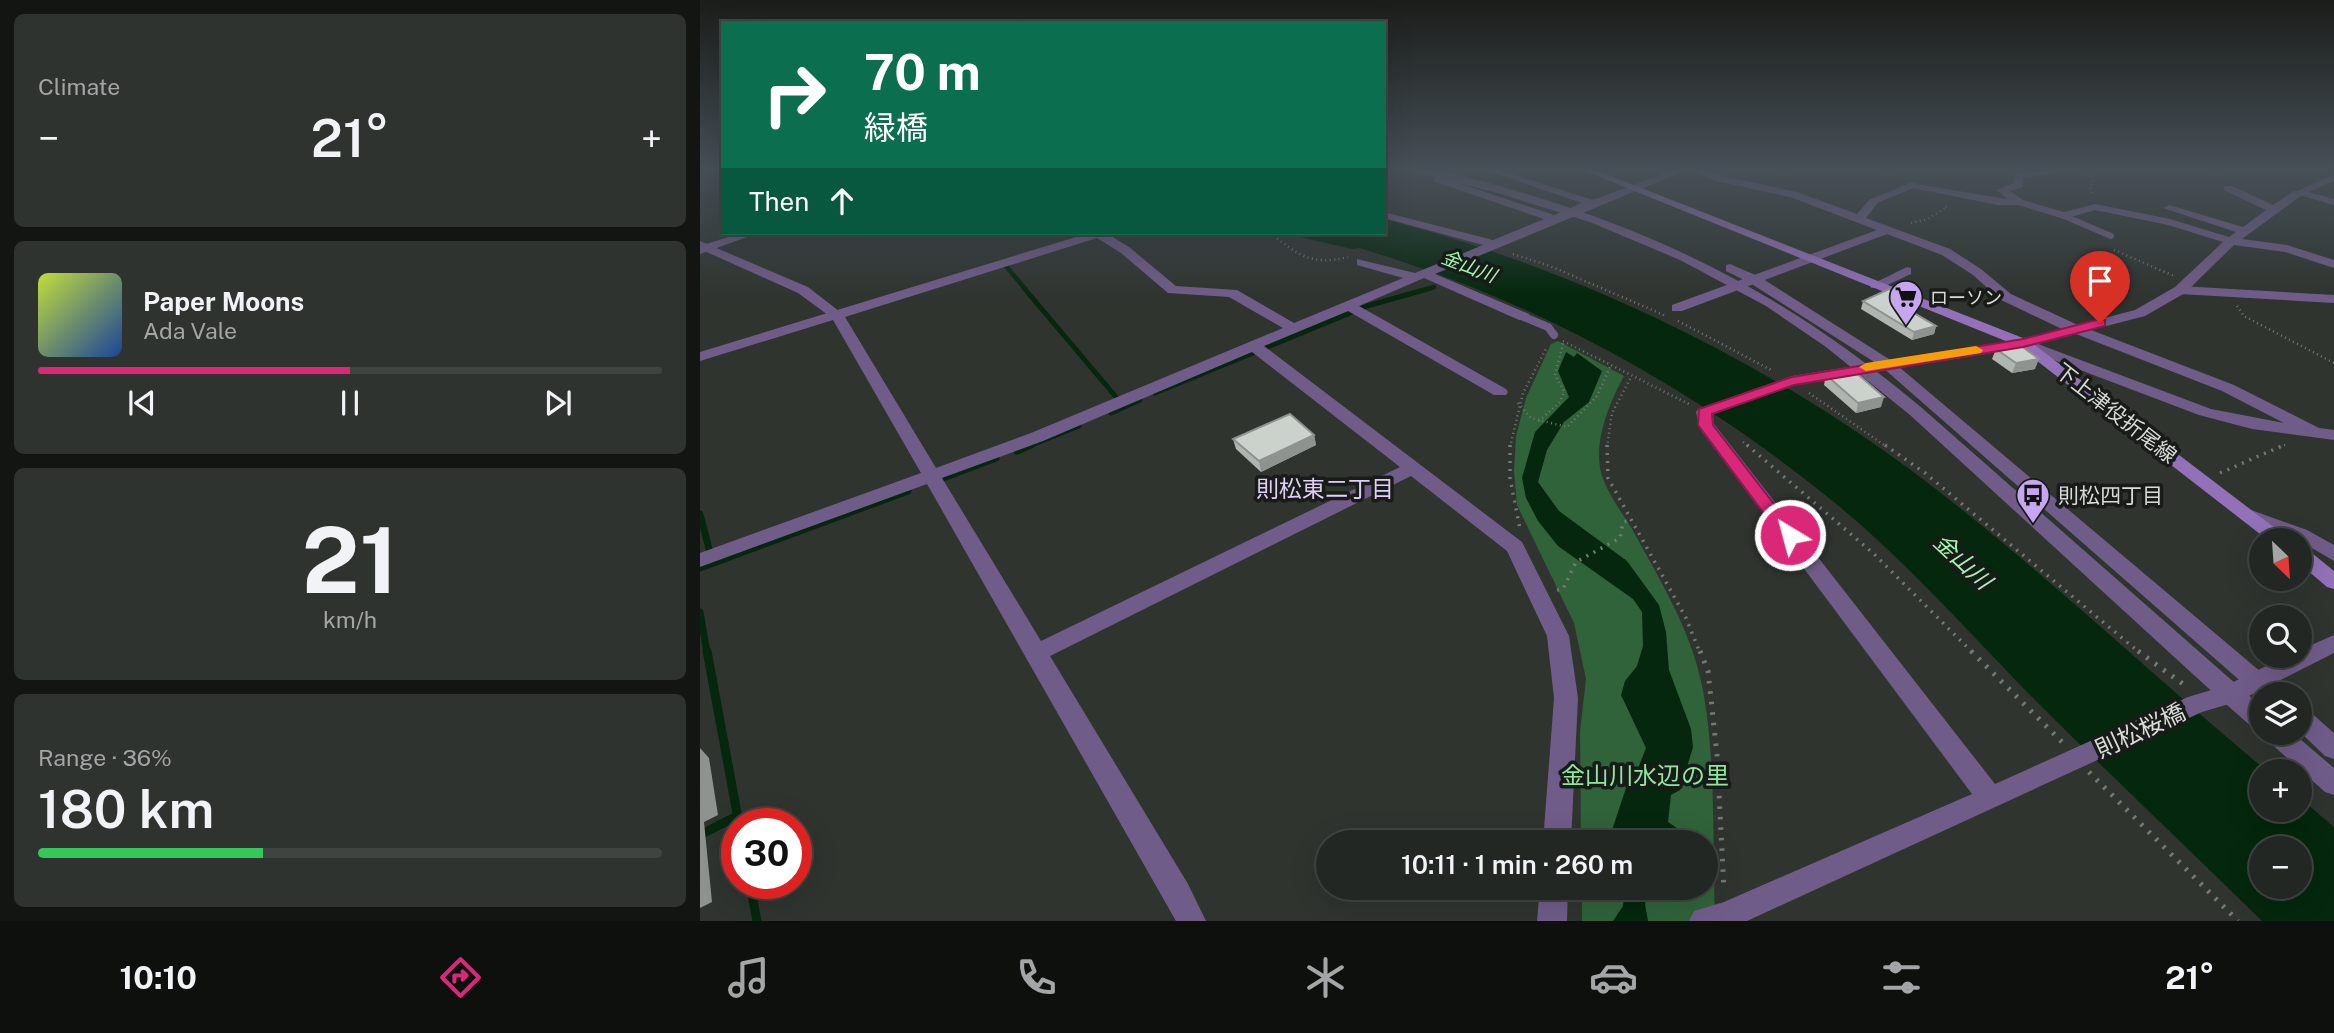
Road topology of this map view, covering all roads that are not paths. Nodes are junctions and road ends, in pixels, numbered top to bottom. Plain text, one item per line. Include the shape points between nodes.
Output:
1 (1533, 212) edge
2 (1571, 212) edge
3 (1593, 212) edge
4 (1692, 212) edge
5 (1839, 212) edge
6 (1865, 212) edge
7 (2051, 212) edge
8 (2078, 212) edge
9 (2120, 212) edge
10 (2182, 212) edge
11 (2268, 212) edge
12 (1386, 216) edge
13 (2064, 216) junction
14 (1555, 219) junction
15 (1860, 219) junction
16 (1889, 229) junction
17 (2245, 231) junction
18 (745, 235) edge
19 (1092, 235) edge
20 (1101, 235) edge
21 (2111, 236) dead end
22 (2231, 241) junction
23 (1493, 245) junction
24 (702, 247) edge
25 (1809, 259) junction
26 (1361, 262) dead end
27 (2334, 264) edge
28 (1907, 271) dead end
29 (1425, 275) junction
30 (1747, 283) junction
31 (1876, 285) junction
32 (2183, 286) junction
33 (2334, 299) edge
34 (1357, 310) junction
35 (837, 315) junction
36 (1677, 315) road end
37 (1524, 317) joint
38 (2080, 328) junction
39 (1296, 330) junction
40 (1554, 335) road end
41 (2023, 343) junction
42 (1254, 346) junction
43 (700, 357) edge
44 (1886, 364) junction
45 (1865, 367) junction
46 (1500, 392) dead end
47 (2314, 432) junction
48 (2334, 435) edge
49 (1411, 469) junction
50 (937, 480) junction
51 (2251, 516) junction
52 (2266, 528) edge
53 (2334, 554) edge
54 (700, 560) edge
55 (2312, 564) edge
56 (2334, 582) edge
57 (2334, 643) edge
58 (1038, 652) junction
59 (2257, 682) edge
60 (2273, 682) edge
61 (2249, 691) edge
62 (2231, 694) junction
63 (2249, 710) edge
64 (2312, 729) edge
65 (2290, 745) edge
66 (2334, 748) edge
67 (2334, 784) edge
68 (1990, 797) junction
69 (1558, 830) edge
70 (1553, 900) edge
71 (1713, 919) edge
72 (1191, 921) edge
73 (1552, 921) edge

1 - 14 street
2 - 14 street
3 - 30 street
4 - 25 main road, 下上津役折尾線
5 - 15 street
6 - 15 street
7 - 13 street
8 - 13 street
9 - 22 street
10 - 17 street
11 - 17 street
12 - 23 street
13 - 21 lane
14 - 23 street
15 - 16 street
16 - 25 street
16 - 38 street via 1946,252 2006,297 2040,315
17 - 22 street
18 - 24 street
19 - 35 street
20 - 39 street via 1173,290 1232,293
22 - 27 street via 2287,249
22 - 32 street
23 - 29 street
24 - 35 street via 803,290
25 - 30 street
25 - 31 main road, 下上津役折尾線
26 - 29 street
28 - 31 street
29 - 34 street
29 - 37 street
30 - 36 street
30 - 44 street
30 - 45 street
31 - 41 main road, 下上津役折尾線
32 - 33 lane via 2230,294
32 - 38 street via 2140,313
34 - 39 street
34 - 46 street
35 - 43 street
35 - 50 street
37 - 40 lane via 1548,327
38 - 41 street
38 - 47 street via 2228,388
39 - 42 street
41 - 44 street
41 - 47 street via 2205,412
41 - 51 main road, 下上津役折尾線
42 - 49 street
42 - 50 street
44 - 45 street
44 - 59 street
45 - 62 street
45 - 68 street via 1792,382 1706,411 1706,425
47 - 48 street
49 - 58 street
49 - 69 street via 1514,547 1558,636 1566,698
50 - 54 street
50 - 58 street
51 - 52 main road, 下上津役折尾線
51 - 53 street
55 - 56 main road
57 - 60 street, 則松桜橋
58 - 72 street
61 - 62 street, 則松桜橋
62 - 63 street
62 - 68 street, 則松桜橋 via 2192,696 2082,758
64 - 66 street
65 - 67 street
68 - 71 street, 則松桜橋
70 - 73 street

